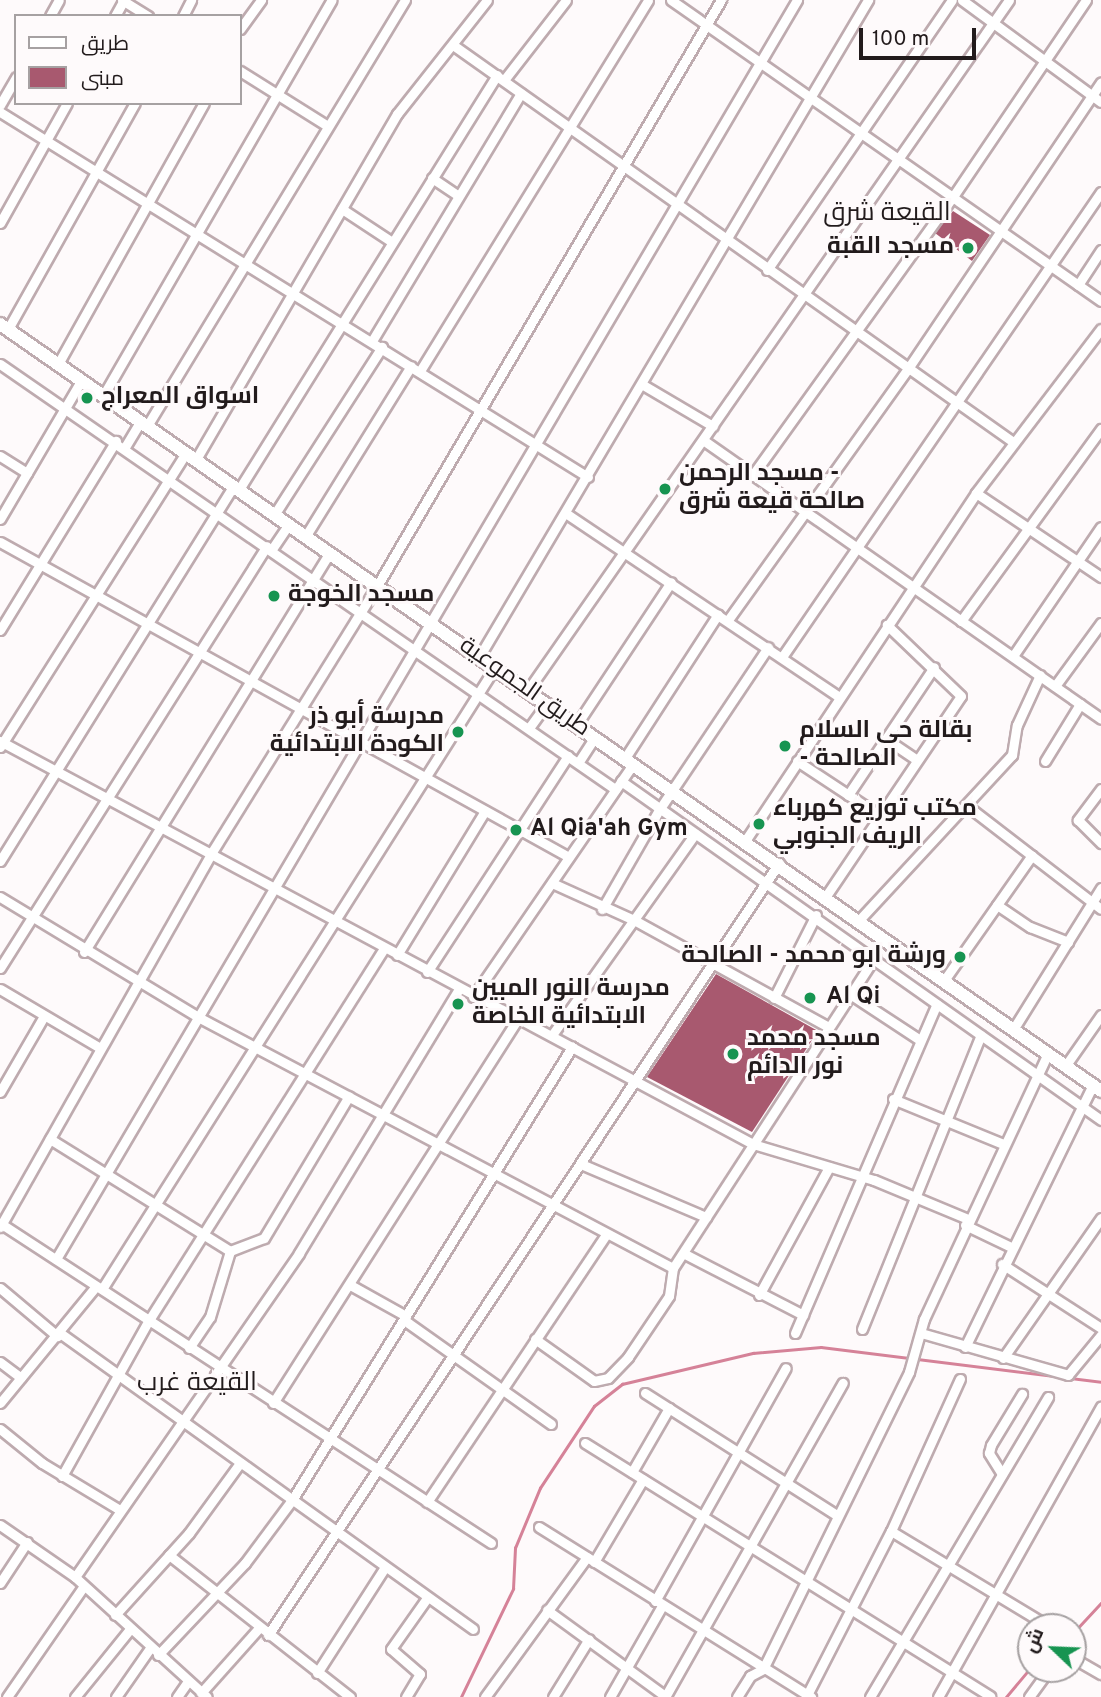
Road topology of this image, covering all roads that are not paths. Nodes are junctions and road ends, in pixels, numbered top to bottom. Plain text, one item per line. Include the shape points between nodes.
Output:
1 (123, 0) edge
2 (261, 0) edge
3 (332, 0) edge
4 (404, 0) edge
5 (486, 0) edge
6 (566, 0) edge
7 (648, 0) edge
8 (671, 0) edge
9 (721, 0) edge
10 (797, 0) edge
11 (868, 0) edge
12 (953, 0) edge
13 (962, 0) edge
14 (1009, 0) edge
15 (1086, 0) edge
16 (145, 14) edge
17 (994, 23) junction
18 (706, 25) junction
19 (242, 26) edge
20 (453, 45) junction
21 (1045, 58) junction
22 (759, 61) junction
23 (242, 72) edge
24 (500, 78) junction
25 (14, 80) edge
26 (1101, 82) edge
27 (276, 93) junction
28 (521, 93) junction
29 (1091, 96) junction
30 (810, 97) junction
31 (1101, 102) edge
32 (0, 105) edge
33 (66, 105) edge
34 (134, 105) edge
35 (203, 105) edge
36 (0, 112) edge
37 (326, 125) junction
38 (568, 126) junction
39 (862, 133) junction
40 (47, 141) junction
41 (897, 159) junction
42 (624, 166) junction
43 (97, 171) junction
44 (432, 178) junction
45 (1101, 192) edge
46 (459, 196) junction
47 (952, 198) junction
48 (146, 202) junction
49 (676, 205) junction
50 (342, 209) junction
51 (0, 223) edge
52 (196, 232) junction
53 (1000, 234) junction
54 (392, 242) junction
55 (727, 242) junction
56 (1101, 250) edge
57 (245, 263) junction
58 (1052, 268) junction
59 (767, 270) junction
60 (1078, 285) junction
61 (294, 291) junction
62 (803, 295) junction
63 (1101, 301) edge
64 (343, 323) junction
65 (4, 327) edge
66 (1101, 330) edge
67 (856, 332) junction
68 (372, 341) junction
69 (382, 347) junction
70 (58, 364) junction
71 (1, 366) edge
72 (416, 369) junction
73 (907, 370) junction
74 (81, 381) junction
75 (643, 385) junction
76 (103, 396) junction
77 (955, 404) junction
78 (66, 407) junction
79 (480, 410) junction
80 (144, 424) junction
81 (713, 426) junction
82 (1101, 429) edge
83 (702, 440) junction
84 (116, 441) junction
85 (1013, 442) junction
86 (534, 444) junction
87 (125, 447) junction
88 (0, 456) edge
89 (190, 457) junction
90 (27, 473) junction
91 (752, 476) junction
92 (587, 477) junction
93 (170, 479) junction
94 (235, 489) junction
95 (976, 493) junction
96 (218, 511) junction
97 (806, 513) junction
98 (567, 514) junction
99 (274, 515) junction
100 (0, 519) edge
101 (288, 525) junction
102 (1026, 527) junction
103 (1101, 527) edge
104 (305, 537) junction
105 (0, 542) edge
106 (856, 546) junction
107 (269, 547) junction
108 (625, 551) junction
109 (329, 552) junction
110 (1076, 560) junction
111 (40, 564) junction
112 (1101, 577) edge
113 (314, 578) junction
114 (671, 582) junction
115 (377, 586) junction
116 (912, 586) junction
117 (95, 595) junction
118 (362, 612) junction
119 (718, 614) junction
120 (728, 620) junction
121 (961, 621) junction
122 (147, 622) junction
123 (429, 622) junction
124 (1101, 623) edge
125 (887, 625) junction
126 (0, 630) edge
127 (768, 647) junction
128 (415, 648) junction
129 (197, 651) junction
130 (1013, 656) junction
131 (479, 657) junction
132 (782, 657) junction
133 (495, 667) junction
134 (934, 667) junction
135 (1040, 675) junction
136 (250, 679) junction
137 (1055, 686) junction
138 (528, 690) junction
139 (478, 694) junction
140 (839, 697) junction
141 (547, 703) junction
142 (1080, 704) junction
143 (303, 707) junction
144 (1101, 719) edge
145 (577, 724) junction
146 (529, 728) junction
147 (596, 737) junction
148 (358, 739) junction
149 (886, 739) junction
150 (1, 744) edge
151 (568, 757) junction
152 (917, 760) junction
153 (629, 761) junction
154 (797, 761) junction
155 (1045, 761) dead end
156 (578, 763) junction
157 (56, 771) junction
158 (427, 779) junction
159 (618, 785) junction
160 (1101, 789) edge
161 (673, 792) junction
162 (848, 795) junction
163 (109, 797) junction
164 (966, 804) junction
165 (659, 810) junction
166 (485, 811) junction
167 (879, 815) junction
168 (160, 824) junction
169 (519, 830) junction
170 (695, 834) junction
171 (745, 841) junction
172 (1101, 843) edge
173 (212, 852) junction
174 (1032, 855) junction
175 (569, 857) junction
176 (0, 861) edge
177 (779, 863) junction
178 (552, 883) junction
179 (765, 883) junction
180 (273, 886) junction
181 (1101, 888) edge
182 (826, 896) junction
183 (0, 897) edge
184 (1091, 901) junction
185 (997, 905) junction
186 (602, 909) junction
187 (1101, 909) edge
188 (817, 915) junction
189 (34, 919) junction
190 (860, 919) junction
191 (334, 920) junction
192 (634, 920) junction
193 (1068, 942) junction
194 (384, 948) junction
195 (84, 952) junction
196 (397, 955) junction
197 (875, 957) junction
198 (713, 963) junction
199 (0, 968) edge
200 (428, 972) junction
201 (945, 979) junction
202 (138, 983) junction
203 (0, 989) edge
204 (458, 990) junction
205 (850, 994) junction
206 (473, 998) junction
207 (774, 998) junction
208 (937, 1004) junction
209 (1101, 1015) edge
210 (44, 1016) junction
211 (198, 1017) junction
212 (519, 1017) junction
213 (829, 1027) junction
214 (1014, 1028) junction
215 (552, 1035) junction
216 (981, 1035) junction
217 (920, 1040) junction
218 (255, 1047) junction
219 (572, 1047) junction
220 (100, 1048) junction
221 (1048, 1053) junction
222 (1066, 1065) junction
223 (307, 1074) junction
224 (1037, 1075) junction
225 (635, 1080) junction
226 (1097, 1088) edge
227 (0, 1092) edge
228 (349, 1097) junction
229 (893, 1099) junction
230 (1083, 1107) junction
231 (386, 1117) junction
232 (947, 1119) junction
233 (1101, 1121) edge
234 (50, 1139) junction
235 (754, 1144) junction
236 (1003, 1144) junction
237 (439, 1147) junction
238 (580, 1164) junction
239 (829, 1167) junction
240 (108, 1173) junction
241 (492, 1173) junction
242 (861, 1176) junction
243 (918, 1197) junction
244 (155, 1203) junction
245 (555, 1207) junction
246 (706, 1217) junction
247 (1101, 1218) edge
248 (967, 1222) junction
249 (1, 1225) edge
250 (205, 1234) junction
251 (606, 1235) junction
252 (1011, 1247) junction
253 (230, 1251) junction
254 (685, 1254) junction
255 (56, 1259) junction
256 (1002, 1264) junction
257 (673, 1268) junction
258 (352, 1286) junction
259 (0, 1288) edge
260 (99, 1288) junction
261 (1047, 1291) junction
262 (759, 1295) junction
263 (803, 1315) junction
264 (405, 1318) junction
265 (149, 1320) junction
266 (1101, 1328) edge
267 (862, 1329) dead end
268 (795, 1333) dead end
269 (921, 1333) junction
270 (59, 1335) junction
271 (1101, 1335) edge
272 (535, 1339) junction
273 (965, 1347) junction
274 (189, 1348) junction
275 (454, 1356) junction
276 (1003, 1359) junction
277 (0, 1362) edge
278 (219, 1367) junction
279 (786, 1368) dead end
280 (117, 1375) junction
281 (21, 1378) junction
282 (960, 1379) dead end
283 (842, 1383) dead end
284 (502, 1388) junction
285 (645, 1393) dead end
286 (1023, 1394) dead end
287 (1048, 1396) dead end
288 (0, 1403) edge
289 (273, 1403) junction
290 (1101, 1407) edge
291 (669, 1408) junction
292 (182, 1421) junction
293 (551, 1424) dead end
294 (0, 1429) edge
295 (330, 1439) junction
296 (585, 1443) dead end
297 (738, 1452) junction
298 (240, 1463) junction
299 (377, 1471) junction
300 (632, 1472) junction
301 (1002, 1474) junction
302 (62, 1476) junction
303 (643, 1479) junction
304 (785, 1483) junction
305 (292, 1500) junction
306 (427, 1502) junction
307 (120, 1510) junction
308 (835, 1514) junction
309 (704, 1516) junction
310 (0, 1525) edge
311 (540, 1527) dead end
312 (336, 1531) junction
313 (891, 1531) junction
314 (27, 1542) junction
315 (491, 1543) dead end
316 (751, 1545) junction
317 (169, 1555) junction
318 (591, 1560) junction
319 (948, 1564) junction
320 (385, 1567) junction
321 (75, 1577) junction
322 (807, 1580) junction
323 (0, 1583) edge
324 (84, 1586) junction
325 (217, 1594) junction
326 (997, 1594) junction
327 (427, 1598) junction
328 (659, 1604) junction
329 (547, 1610) junction
330 (853, 1610) junction
331 (1028, 1613) edge
332 (115, 1615) junction
333 (259, 1628) junction
334 (130, 1629) junction
335 (472, 1629) dead end
336 (701, 1631) junction
337 (268, 1635) junction
338 (589, 1639) junction
339 (901, 1639) junction
340 (154, 1652) junction
341 (627, 1669) junction
342 (763, 1669) junction
343 (952, 1670) junction
344 (317, 1673) junction
345 (188, 1681) junction
346 (204, 1695) edge
347 (665, 1696) edge
348 (808, 1696) edge
349 (990, 1696) edge
350 (7, 1697) edge
351 (75, 1697) edge
352 (116, 1697) edge
353 (177, 1697) edge
354 (350, 1697) edge
355 (407, 1697) edge
356 (485, 1697) edge
357 (553, 1697) edge
358 (610, 1697) edge
359 (737, 1697) edge
360 (870, 1697) edge
361 (938, 1697) edge

1 - 16 street
2 - 19 street
3 - 27 street
4 - 37 street
5 - 20 street
6 - 24 street
7 - 38 street
8 - 18 street
9 - 18 street
10 - 22 street
11 - 30 street
12 - 39 street
13 - 17 street
14 - 17 street
15 - 21 street
17 - 21 street
17 - 41 street
18 - 22 street
18 - 42 street
20 - 24 street
20 - 50 street via 403,105
21 - 29 street
21 - 47 street
22 - 30 street
22 - 49 street
23 - 27 street
24 - 28 street
24 - 44 street
25 - 32 street
26 - 29 street
27 - 37 street
27 - 52 street
28 - 38 street
28 - 46 street
29 - 31 street
29 - 53 street
30 - 39 street
30 - 55 street
33 - 40 street
34 - 43 street
35 - 48 street
36 - 40 street
37 - 57 street
38 - 42 street
38 - 72 street
39 - 41 street
39 - 59 street
40 - 43 street
40 - 51 street
41 - 47 street
41 - 62 street
42 - 49 street
42 - 79 street
43 - 48 street
43 - 65 street
44 - 46 street
44 - 54 street
45 - 58 street
46 - 68 street
47 - 53 street
47 - 67 street
48 - 52 street
48 - 70 street
49 - 55 street
49 - 86 street
50 - 54 street
50 - 61 street
52 - 57 street
52 - 76 street
53 - 58 street
53 - 73 street
54 - 64 street
55 - 59 street
55 - 75 street
56 - 60 street
57 - 61 street
57 - 80 street
58 - 60 street
58 - 77 street
59 - 62 street
60 - 63 street
61 - 64 street
61 - 89 street
62 - 67 street
62 - 81 street
64 - 68 street
64 - 94 street
65 - 70 main road, طريق الجموعية
66 - 85 street
67 - 73 street
67 - 91 street
68 - 69 street
69 - 72 street
69 - 99 street
70 - 74 main road, طريق الجموعية
71 - 78 street
72 - 79 street
72 - 104 street
73 - 77 street
73 - 97 street
74 - 76 main road, طريق الجموعية
74 - 78 street
75 - 81 street
75 - 92 street
76 - 80 main road, طريق الجموعية
77 - 85 street
77 - 106 street
78 - 84 street
78 - 90 street
79 - 86 street
79 - 115 street
80 - 87 street
80 - 89 main road, طريق الجموعية
81 - 83 street
82 - 102 street
83 - 91 street
83 - 108 street
84 - 87 street
84 - 111 street
85 - 95 street
86 - 92 street
86 - 123 street
87 - 93 street
88 - 90 street
89 - 93 street
89 - 94 main road, طريق الجموعية
90 - 100 street
91 - 97 street
92 - 98 street
93 - 96 street
93 - 117 street
94 - 96 street
94 - 99 main road, طريق الجموعية
95 - 102 street
95 - 116 street
96 - 107 street
96 - 122 street
97 - 106 street
97 - 120 street
98 - 108 street
98 - 131 street
99 - 101 main road, طريق الجموعية
101 - 104 main road, طريق الجموعية
101 - 107 street
102 - 110 street
102 - 121 street
103 - 110 street
104 - 109 main road, طريق الجموعية
105 - 111 street
106 - 116 street
106 - 132 street
107 - 113 street
107 - 129 street
108 - 114 street
108 - 138 street
109 - 113 street
109 - 115 main road, طريق الجموعية
110 - 112 street
110 - 130 street
111 - 117 street
111 - 126 street
113 - 118 street
113 - 136 street
114 - 119 street
114 - 145 street
115 - 118 street
115 - 123 main road, طريق الجموعية
116 - 121 street
116 - 125 street
117 - 122 street
117 - 150 street
118 - 128 street
118 - 143 street
119 - 120 street
119 - 153 street
120 - 127 street
121 - 130 street
122 - 129 street
122 - 157 street
123 - 128 street
123 - 131 main road, طريق الجموعية
124 - 137 street
125 - 134 street
125 - 140 street
127 - 132 street
127 - 161 street
128 - 139 street
128 - 148 street
129 - 136 street
129 - 163 street
130 - 135 street
131 - 133 main road, طريق الجموعية
132 - 140 street
133 - 138 main road, طريق الجموعية
133 - 139 street
134 - 149 street
134 - 152 street via 961,696
135 - 137 street
135 - 164 street via 1017,725 1012,755
136 - 143 street
136 - 168 street
137 - 142 street
138 - 141 main road, طريق الجموعية
139 - 146 street
139 - 158 street
140 - 154 street
141 - 145 main road, طريق الجموعية
141 - 146 street
142 - 144 street
142 - 155 street
143 - 148 street
143 - 173 street
145 - 147 main road, طريق الجموعية
146 - 151 street
147 - 153 main road, طريق الجموعية
147 - 156 street
148 - 158 street
148 - 180 street
149 - 152 street
149 - 162 street
150 - 157 street
151 - 156 street
151 - 169 street
152 - 167 street
153 - 159 street
153 - 161 main road, طريق الجموعية
154 - 162 street
154 - 171 street
156 - 159 street
157 - 163 street
157 - 176 street
158 - 166 street
158 - 191 street
159 - 165 street
159 - 175 street
160 - 172 street via 1078,820
161 - 165 street
161 - 171 main road, طريق الجموعية
162 - 167 street
163 - 168 street
163 - 189 street
164 - 174 street
164 - 190 street
165 - 170 street
165 - 186 street
166 - 169 street
166 - 196 street
167 - 182 street
168 - 173 street
168 - 195 street
169 - 175 street
169 - 200 street
170 - 179 street
170 - 192 street
171 - 177 main road, طريق الجموعية
173 - 180 street
173 - 202 street
174 - 184 street
174 - 185 street
175 - 178 street
177 - 179 street
177 - 182 main road, طريق الجموعية
178 - 186 street
178 - 206 street
179 - 188 street
179 - 198 street
180 - 191 street
180 - 211 street
181 - 184 street
182 - 190 main road, طريق الجموعية
183 - 189 street
184 - 187 street
184 - 193 street
185 - 193 street via 1030,927
185 - 201 street
186 - 192 street
188 - 197 street
188 - 207 street
189 - 195 street
189 - 199 street
190 - 201 main road, طريق الجموعية
191 - 194 street
191 - 218 street
192 - 198 street
192 - 215 street
193 - 214 street
194 - 196 street
194 - 223 street
195 - 202 street
196 - 200 street
197 - 205 street
197 - 208 street
198 - 207 street
198 - 225 street
200 - 204 street
201 - 214 main road, طريق الجموعية
202 - 211 street
202 - 220 street
203 - 210 street
204 - 206 street
204 - 231 street
205 - 213 street
205 - 217 street
206 - 212 street
207 - 213 street
208 - 216 street
208 - 217 street
209 - 222 street
210 - 220 street
210 - 227 street
211 - 218 street
211 - 240 street
212 - 215 street
212 - 237 street
213 - 235 street
214 - 221 main road, طريق الجموعية
215 - 219 street
216 - 224 street
216 - 232 street
217 - 229 street
218 - 223 street
218 - 244 street
219 - 225 street
219 - 241 street
220 - 234 street
221 - 222 main road, طريق الجموعية
221 - 224 street
222 - 226 main road, طريق الجموعية
223 - 228 street
223 - 250 street
224 - 230 street
224 - 236 street
225 - 235 street
225 - 238 street
226 - 230 street
228 - 231 street
228 - 253 street via 264,1238
229 - 232 street
229 - 242 street
230 - 233 street
230 - 252 street
231 - 237 street
231 - 278 street
232 - 236 street
232 - 243 street
234 - 240 street
234 - 249 street
235 - 239 street
235 - 246 street
236 - 248 street
237 - 241 street
237 - 258 street
238 - 245 street
238 - 246 street
239 - 242 street
239 - 262 street
240 - 244 street
240 - 255 street
241 - 245 street
241 - 264 street
242 - 243 street
242 - 263 street
243 - 248 street
243 - 267 street
244 - 250 street
244 - 260 street
245 - 251 street
245 - 275 street
246 - 254 street
247 - 261 street
248 - 252 street
248 - 269 street
249 - 255 street
250 - 253 street
250 - 265 street
251 - 257 street
251 - 272 street
252 - 256 street
253 - 274 street via 210,1317
254 - 257 street
254 - 262 street
255 - 260 street
256 - 261 street
256 - 273 street
257 - 272 street via 672,1288 656,1319 602,1382
258 - 264 street
258 - 289 street
259 - 270 street
260 - 265 street
260 - 270 street
261 - 266 street
261 - 276 street
262 - 263 street
263 - 268 street
264 - 275 street
264 - 295 street
265 - 274 street
265 - 280 street
269 - 273 street
269 - 308 street via 909,1372
270 - 280 street
270 - 281 street
271 - 276 street via 1070,1374
272 - 284 street
273 - 276 street
274 - 278 street
275 - 284 street
275 - 299 street
277 - 281 street
278 - 289 street
278 - 292 street
279 - 297 street
280 - 292 street
280 - 302 street
281 - 288 street
282 - 313 street
283 - 304 street
284 - 293 street
284 - 306 street
285 - 291 street
286 - 301 street via 990,1445 989,1453
287 - 301 street
289 - 295 street
290 - 326 street
291 - 297 street
291 - 300 street
292 - 298 street
292 - 307 street
294 - 302 street
295 - 299 street
295 - 305 street
296 - 300 street
297 - 304 street
297 - 309 street
298 - 305 street
298 - 317 street
299 - 306 street
299 - 312 street
300 - 303 street
301 - 319 street
302 - 307 street
303 - 309 street
303 - 318 street
304 - 308 street
304 - 316 street
305 - 312 street
305 - 325 street
306 - 315 street
307 - 321 street
308 - 322 street
309 - 316 street
309 - 328 street
310 - 314 street
311 - 318 street
312 - 320 street
312 - 337 street
313 - 319 street
313 - 330 street
314 - 321 street
314 - 323 street
316 - 322 street
316 - 336 street
317 - 325 street
317 - 332 street
318 - 328 street
318 - 329 street
319 - 326 street
319 - 339 street
320 - 327 street
320 - 344 street
321 - 324 street
322 - 330 street
322 - 342 street
324 - 332 street
324 - 350 street
325 - 333 street
325 - 340 street
326 - 331 street
326 - 343 street
327 - 335 street
327 - 355 street via 391,1649 420,1674
328 - 336 street
328 - 341 street
329 - 338 street
329 - 356 street
330 - 339 street
330 - 348 street
332 - 334 street
333 - 337 street
333 - 346 street
334 - 340 street
334 - 351 street
336 - 342 street
336 - 347 street
337 - 344 street
338 - 341 street
338 - 357 street
339 - 343 street
339 - 360 street
340 - 345 street
340 - 352 street
341 - 347 street
341 - 358 street
342 - 348 street
342 - 359 street via 750,1676
343 - 349 street
343 - 361 street
344 - 354 street
345 - 346 street
345 - 353 street

